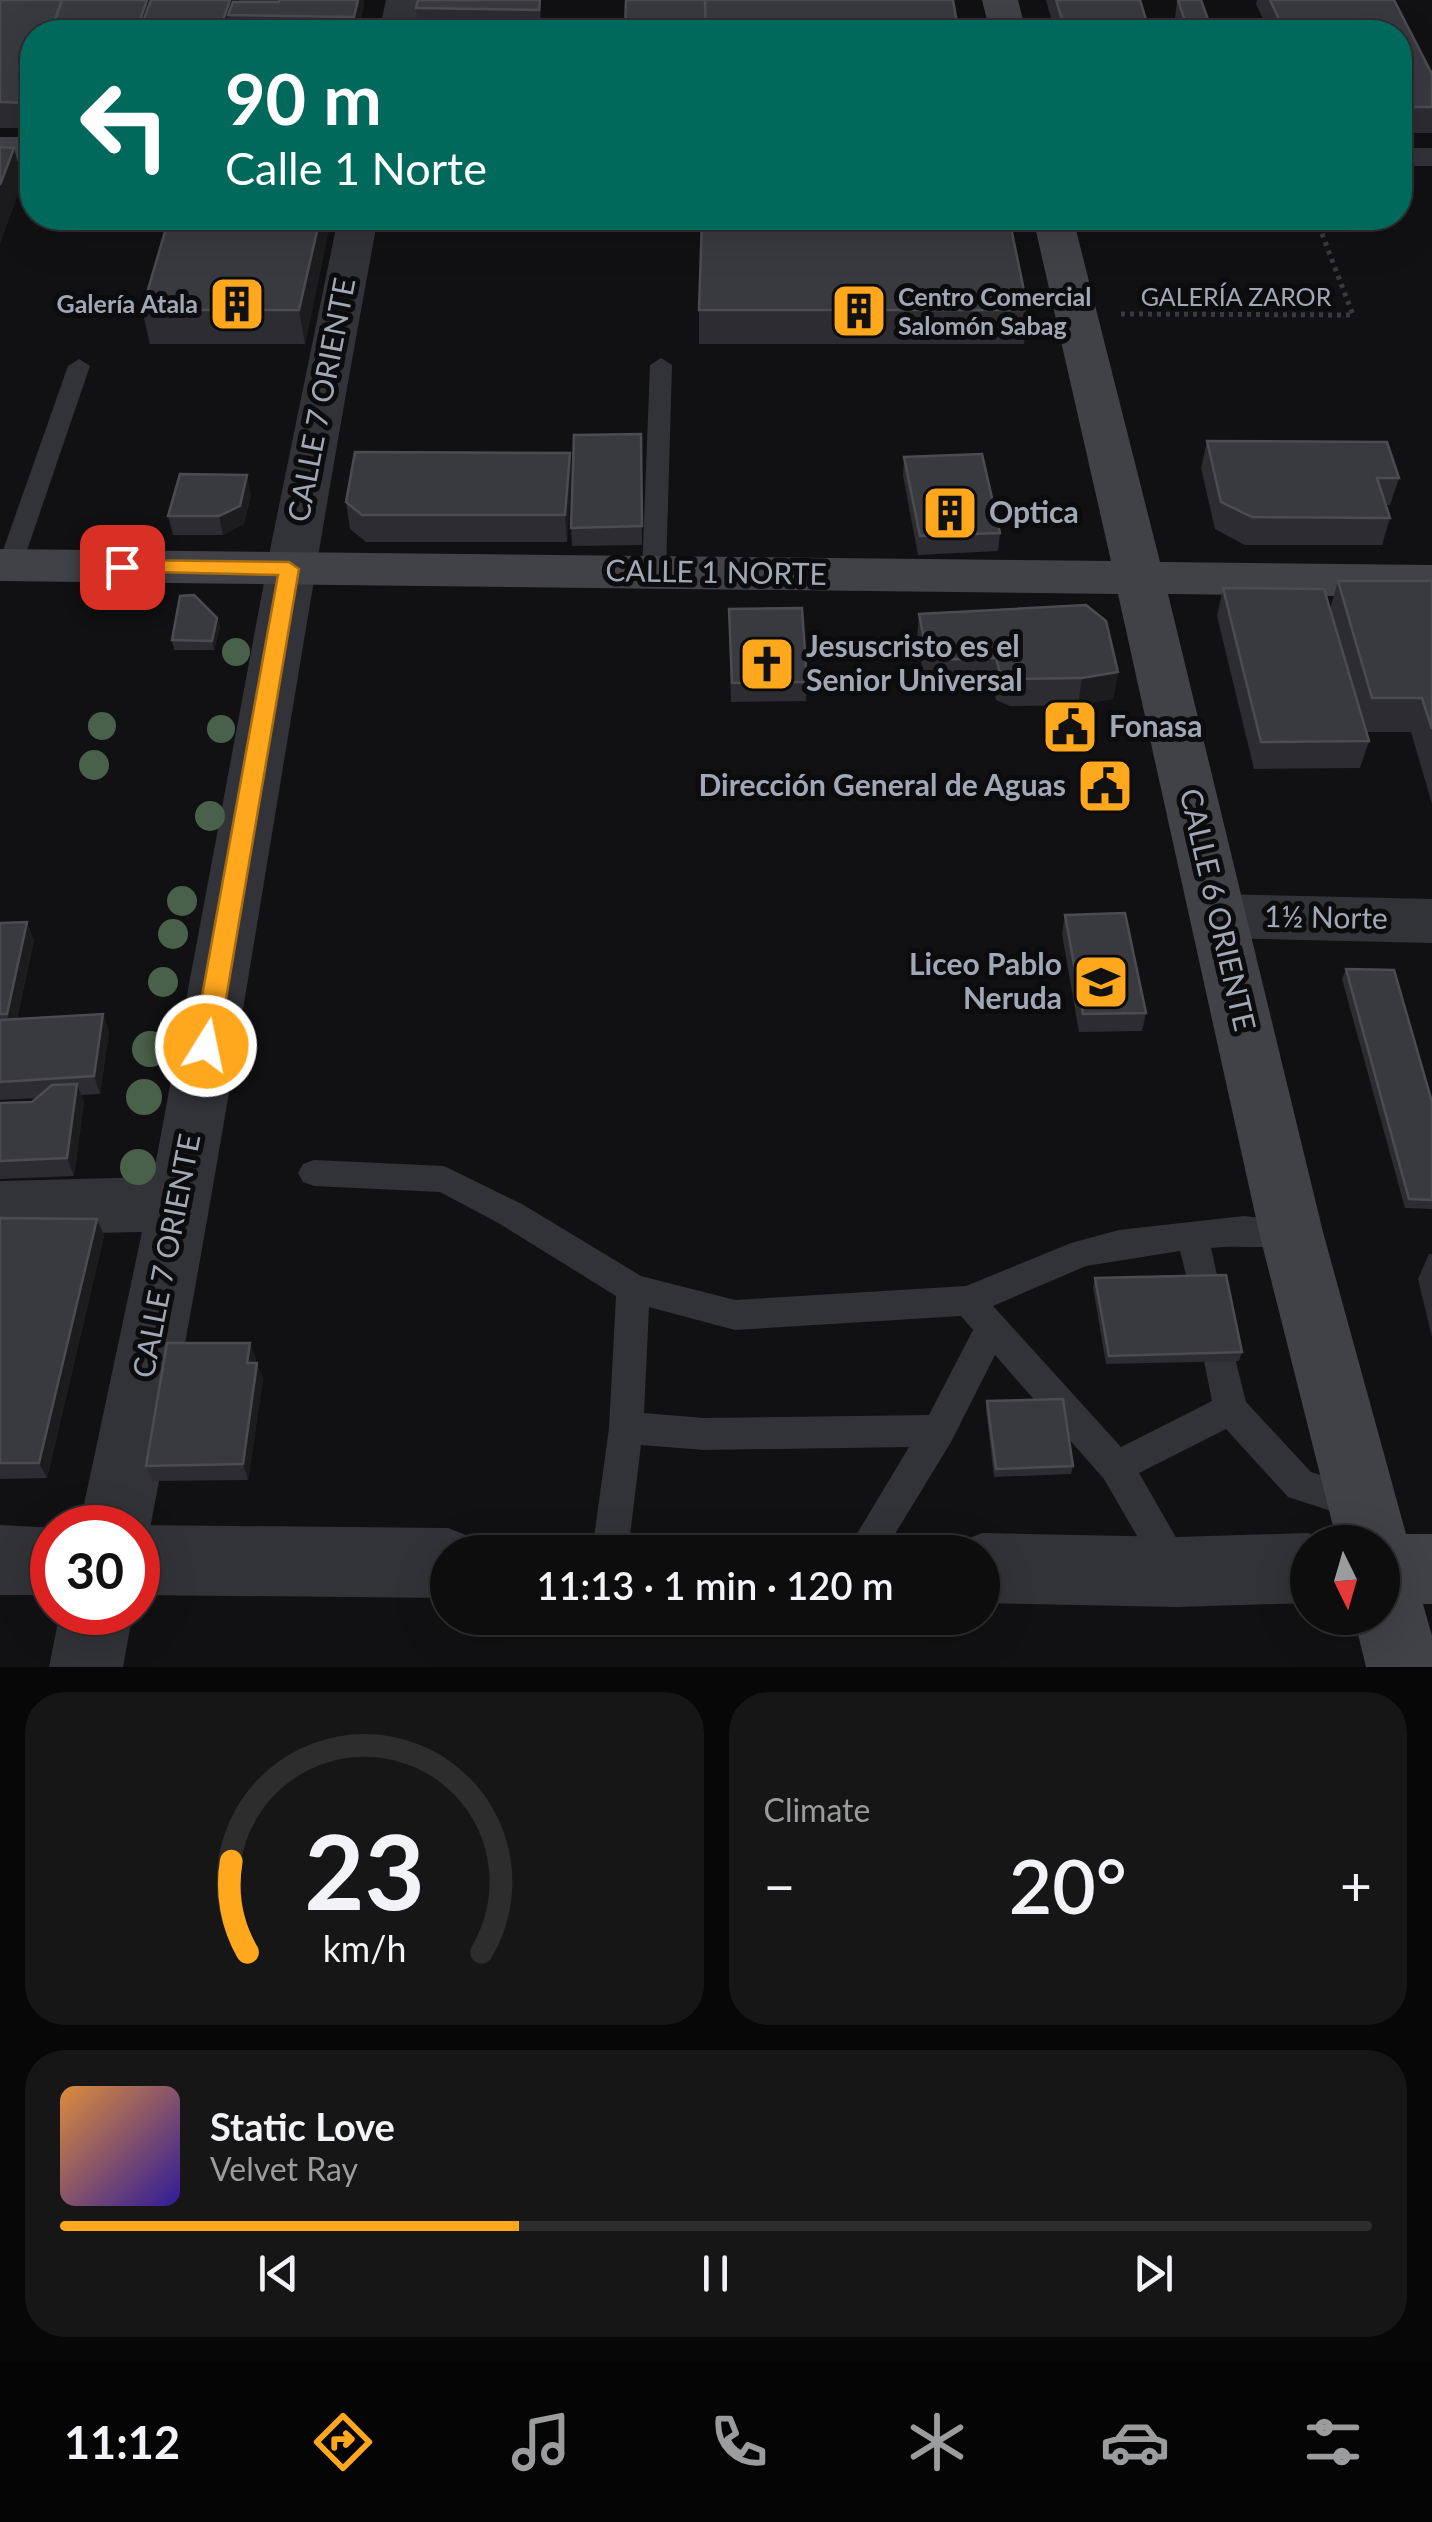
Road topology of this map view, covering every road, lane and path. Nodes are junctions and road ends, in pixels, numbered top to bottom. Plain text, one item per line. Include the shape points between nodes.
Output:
1 (356, 230) edge
2 (1055, 230) edge
3 (1321, 230) edge
4 (1075, 314) junction
5 (660, 365) dead end
6 (80, 366) dead end
7 (5, 565) edge
8 (289, 569) junction
9 (654, 572) junction
10 (1138, 578) junction
11 (1432, 581) edge
12 (1220, 916) junction
13 (1432, 920) edge
14 (314, 1173) dead end
15 (178, 1204) junction
16 (0, 1208) edge
17 (1291, 1232) junction
18 (1192, 1234) junction
19 (1203, 1284) edge
20 (632, 1288) junction
21 (968, 1301) junction
22 (992, 1327) junction
23 (1221, 1361) edge
24 (1231, 1409) junction
25 (626, 1428) junction
26 (938, 1432) junction
27 (1116, 1468) junction
28 (119, 1505) edge
29 (1354, 1525) edge
30 (1369, 1525) edge
31 (612, 1535) edge
32 (874, 1535) edge
33 (1400, 1553) edge
34 (0, 1560) edge
35 (30, 1560) edge
36 (160, 1560) edge
37 (430, 1562) edge
38 (1000, 1568) edge
39 (1290, 1569) edge
40 (1432, 1570) edge
41 (1178, 1572) junction
42 (92, 1635) edge
43 (1395, 1635) edge
44 (86, 1667) edge
45 (1403, 1667) edge

1 - 8 street, CALLE 7 ORIENTE
2 - 4 main road, CALLE 6 ORIENTE
3 - 4 path, GALERÍA ZAROR via 1353,315
4 - 10 main road, CALLE 6 ORIENTE
5 - 9 lane
6 - 7 lane
7 - 8 main road, CALLE 1 NORTE
8 - 9 main road, CALLE 1 NORTE
8 - 15 street, CALLE 7 ORIENTE
9 - 10 main road, CALLE 1 NORTE
10 - 11 main road, CALLE 1 NORTE
10 - 12 main road, CALLE 6 ORIENTE
12 - 13 street, 1½ Norte
12 - 17 main road, CALLE 6 ORIENTE
14 - 20 lane via 444,1179
15 - 16 street
15 - 28 street, CALLE 7 ORIENTE
17 - 18 lane
17 - 30 main road, CALLE 6 ORIENTE
18 - 19 lane
18 - 21 lane via 1082,1253
20 - 21 lane via 735,1315
20 - 25 lane
21 - 22 lane
22 - 26 lane
22 - 27 lane
23 - 24 lane
24 - 27 lane
24 - 29 lane via 1300,1485
25 - 26 lane
25 - 31 lane
26 - 32 lane
27 - 41 lane
33 - 40 main road
34 - 35 street
36 - 37 street
38 - 41 street
39 - 41 street
42 - 44 street
43 - 45 main road

